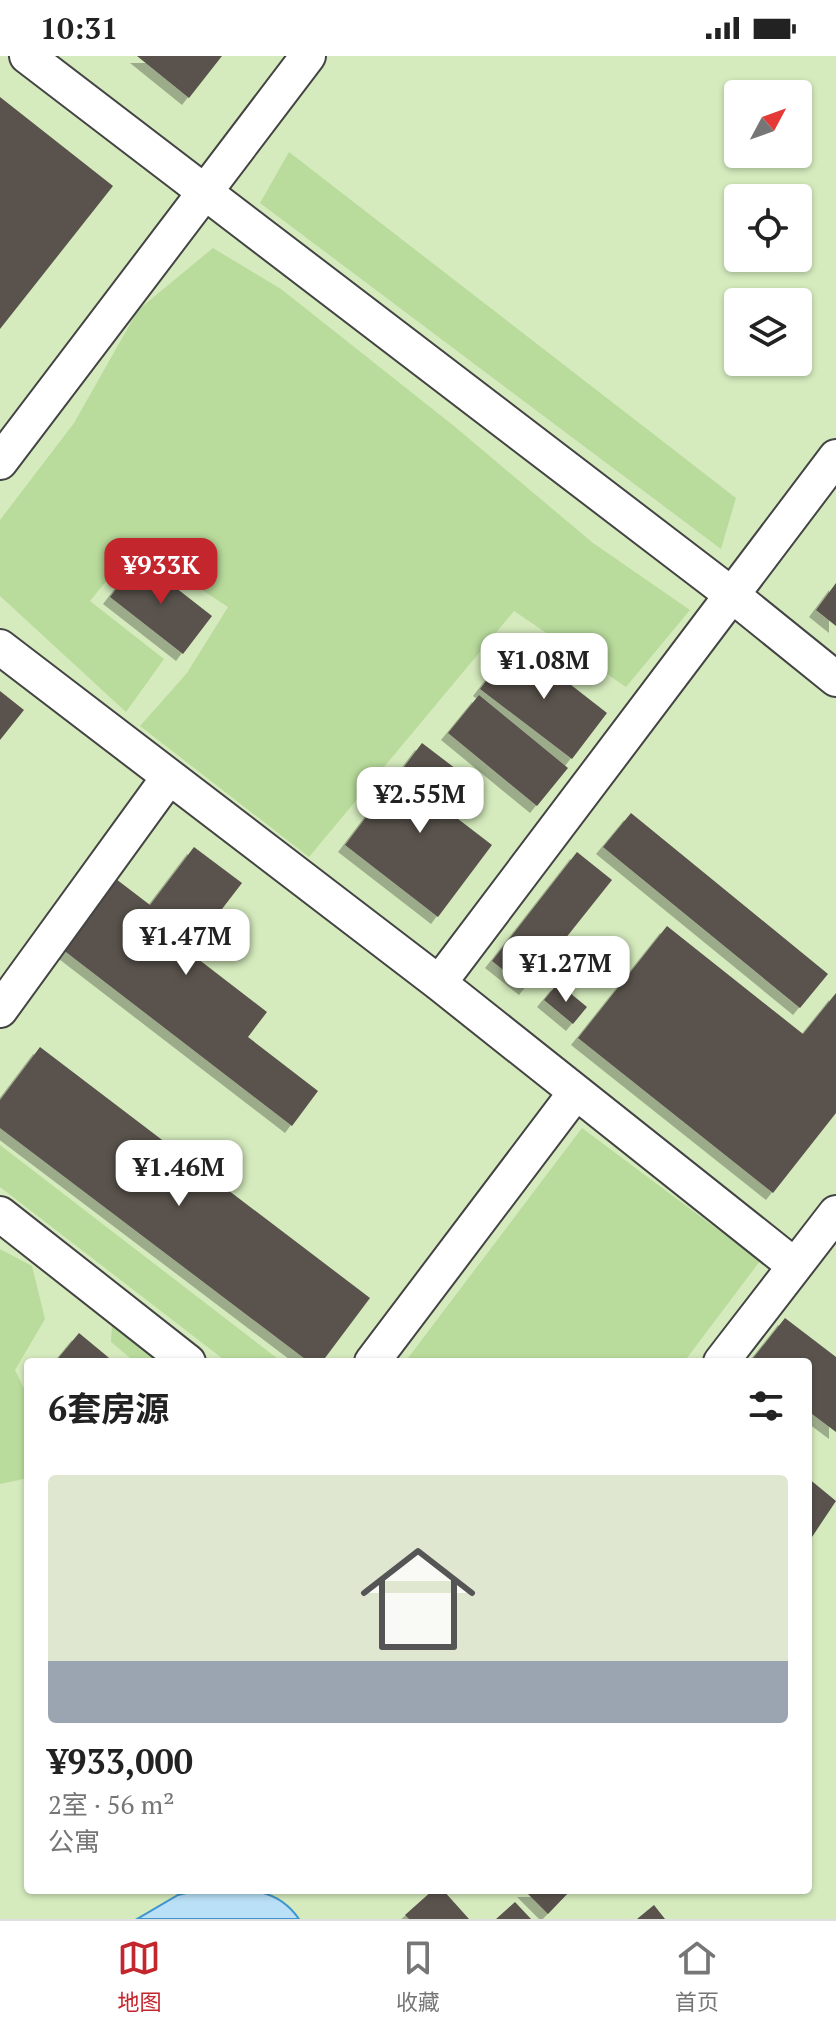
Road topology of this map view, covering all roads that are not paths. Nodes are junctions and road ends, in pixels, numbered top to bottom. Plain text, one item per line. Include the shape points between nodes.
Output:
1 (27, 56) edge
2 (308, 56) edge
3 (204, 193) junction
4 (836, 457) edge
5 (0, 462) edge
6 (732, 595) junction
7 (0, 647) edge
8 (836, 679) edge
9 (169, 777) junction
10 (439, 983) junction
11 (0, 1010) edge
12 (576, 1092) junction
13 (836, 1213) edge
14 (0, 1214) edge
15 (795, 1266) junction
16 (183, 1358) edge
17 (375, 1358) edge
18 (724, 1358) edge

1 - 3 street
2 - 3 street
3 - 5 street
3 - 6 street
4 - 6 street
6 - 8 street
6 - 10 street
7 - 9 street
9 - 10 street
9 - 11 street
10 - 12 street
12 - 15 street
12 - 17 street
13 - 15 street
14 - 16 street
15 - 18 street

